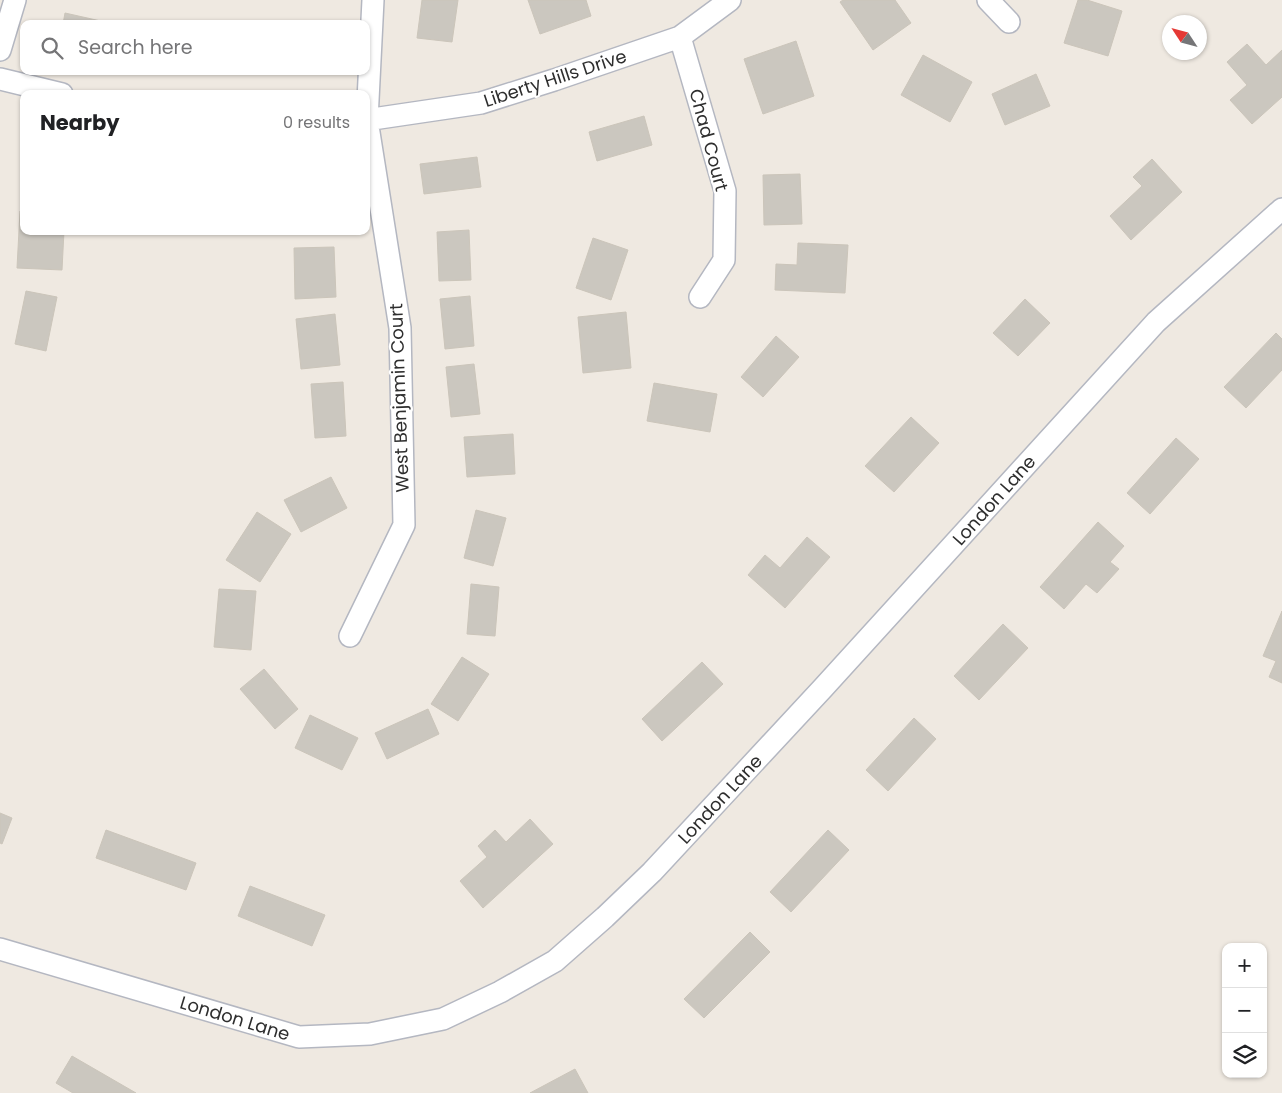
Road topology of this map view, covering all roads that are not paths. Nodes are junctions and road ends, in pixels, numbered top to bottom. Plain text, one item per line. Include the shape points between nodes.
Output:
1 (15, 0) edge
2 (373, 0) edge
3 (730, 0) edge
4 (988, 0) edge
5 (1009, 22) dead end
6 (680, 37) junction
7 (0, 50) edge
8 (370, 60) edge
9 (369, 75) edge
10 (0, 79) edge
11 (45, 90) edge
12 (368, 90) edge
13 (370, 120) edge
14 (370, 139) edge
15 (1282, 209) edge
16 (700, 297) dead end
17 (350, 636) dead end
18 (0, 949) edge

1 - 7 street
2 - 8 street, West Benjamin Court
3 - 6 street, Liberty Hills Drive
4 - 5 street
6 - 13 street, Liberty Hills Drive via 481,103
6 - 16 street, Chad Court via 725,191 724,260
9 - 12 street, West Benjamin Court
10 - 11 street
14 - 17 street, West Benjamin Court via 400,328 404,525
15 - 18 street, London Lane via 1156,322 652,872 555,961 443,1019 370,1034 299,1037

